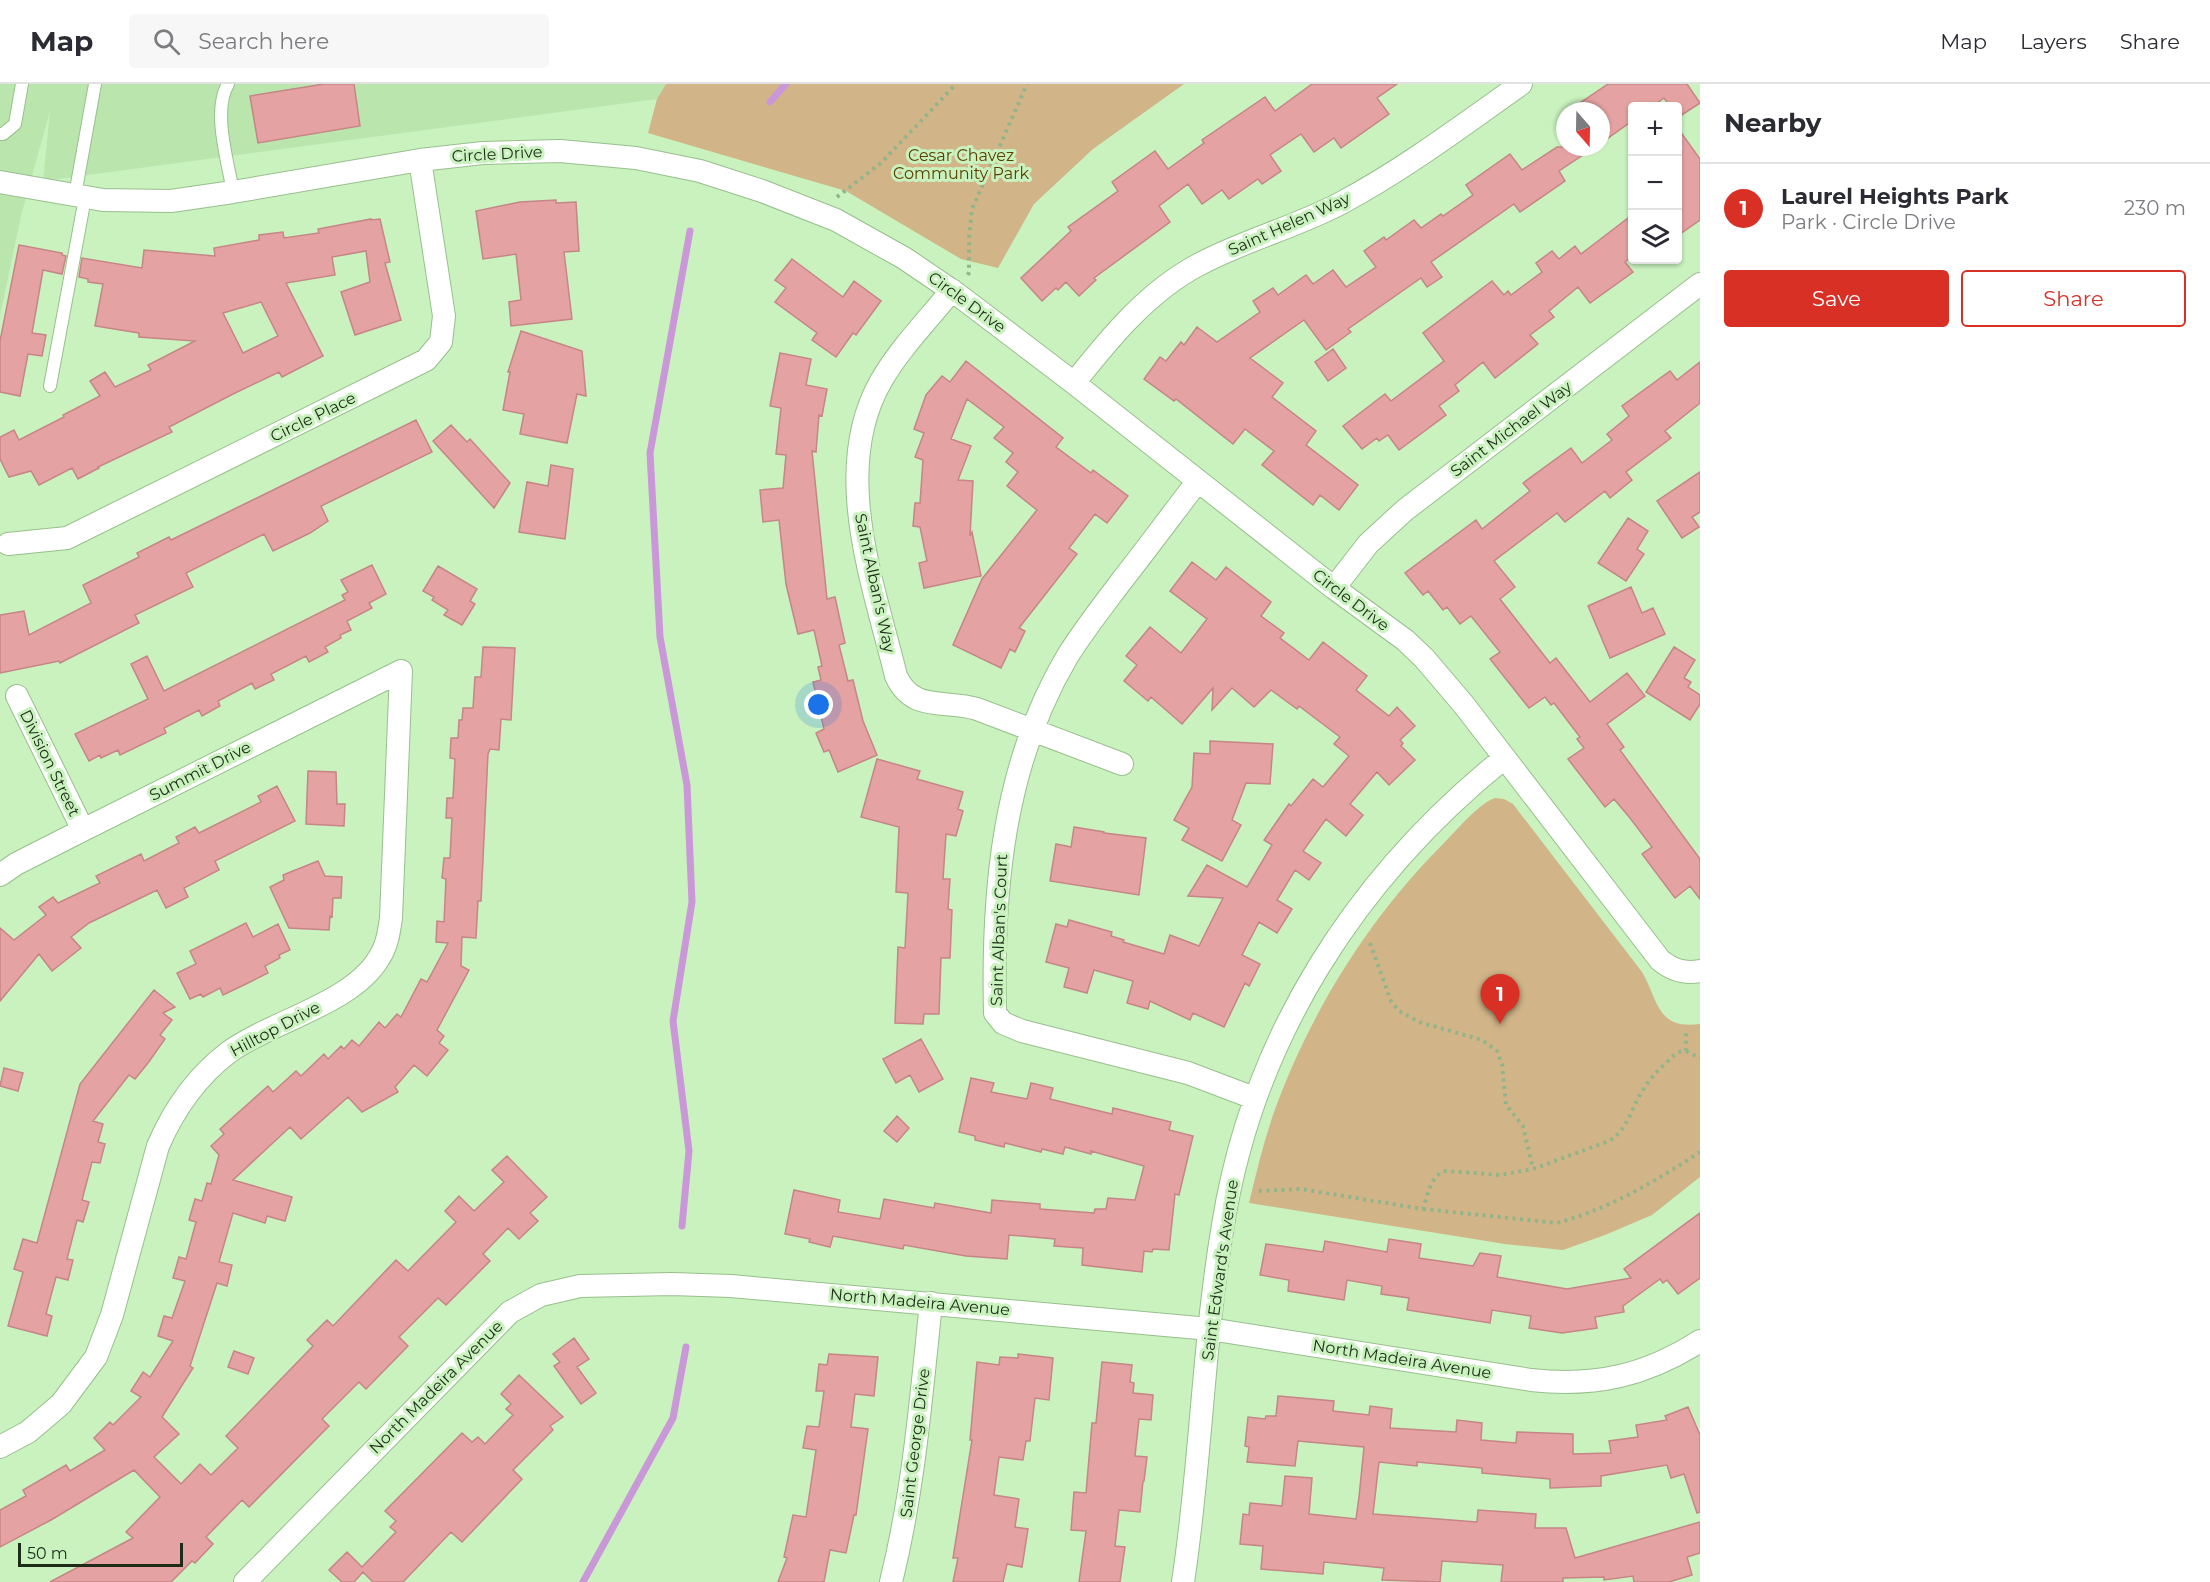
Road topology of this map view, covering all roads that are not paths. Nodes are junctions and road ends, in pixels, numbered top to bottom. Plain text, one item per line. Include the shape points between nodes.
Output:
1 (22, 84) edge
2 (95, 84) edge
3 (228, 84) edge
4 (1521, 84) edge
5 (0, 134) edge
6 (420, 160) junction
7 (0, 182) edge
8 (233, 192) junction
9 (80, 197) junction
10 (1700, 284) edge
11 (954, 292) junction
12 (1074, 383) junction
13 (50, 386) dead end
14 (1197, 482) junction
15 (8, 544) dead end
16 (1334, 588) junction
17 (401, 671) joint
18 (18, 696) dead end
19 (1034, 730) junction
20 (1503, 759) junction
21 (1122, 764) dead end
22 (82, 830) junction
23 (0, 875) edge
24 (1700, 971) edge
25 (1254, 1098) junction
26 (931, 1303) junction
27 (1210, 1329) junction
28 (1700, 1341) edge
29 (0, 1447) edge
30 (245, 1582) edge
31 (891, 1582) edge
32 (1183, 1582) edge

1 - 5 lane via 15,124
2 - 9 lane
3 - 8 lane via 221,112
4 - 12 street, Saint Helen Way via 1369,188 1185,272 1130,317
6 - 8 street, Circle Drive
6 - 11 street, Circle Drive via 560,151 636,158 700,171 818,212 879,243
6 - 15 street, Circle Place via 444,316 441,342 426,360 67,538
7 - 9 street, Circle Drive
8 - 9 street, Circle Drive via 156,201
9 - 13 lane
10 - 16 street, Saint Michael Way via 1405,510 1368,544
11 - 12 street, Circle Drive
11 - 19 street, Saint Alban's Way via 893,364 868,412 859,460 862,537 896,676 906,693 926,703 971,707
12 - 14 street, Circle Drive
14 - 16 street, Circle Drive
14 - 19 street, Saint Alban's Court via 1083,632 1055,679
16 - 20 street, Circle Drive via 1424,658
17 - 22 street, Summit Drive
17 - 29 street, Hilltop Drive via 391,918 380,957 372,969 346,990 229,1053 187,1093 158,1146 112,1315 96,1357 61,1404 28,1432
18 - 22 street, Division Street
19 - 21 street, Saint Alban's Way
19 - 25 street, Saint Alban's Court via 1014,791 1000,857 995,986 998,1019 1022,1031 1188,1073
20 - 24 street, Circle Drive via 1660,960 1679,971
20 - 25 street, Saint Edward's Avenue via 1413,842 1352,916 1302,997
22 - 23 street, Summit Drive
25 - 27 street, Saint Edward's Avenue via 1222,1226
26 - 27 street, North Madeira Avenue
26 - 30 street, North Madeira Avenue via 692,1284 580,1286 541,1295 510,1312 495,1326
26 - 31 street, Saint George Drive via 914,1467
27 - 28 street, North Madeira Avenue via 1564,1383 1630,1375 1674,1357
27 - 32 street, Saint Edward's Avenue via 1195,1499

